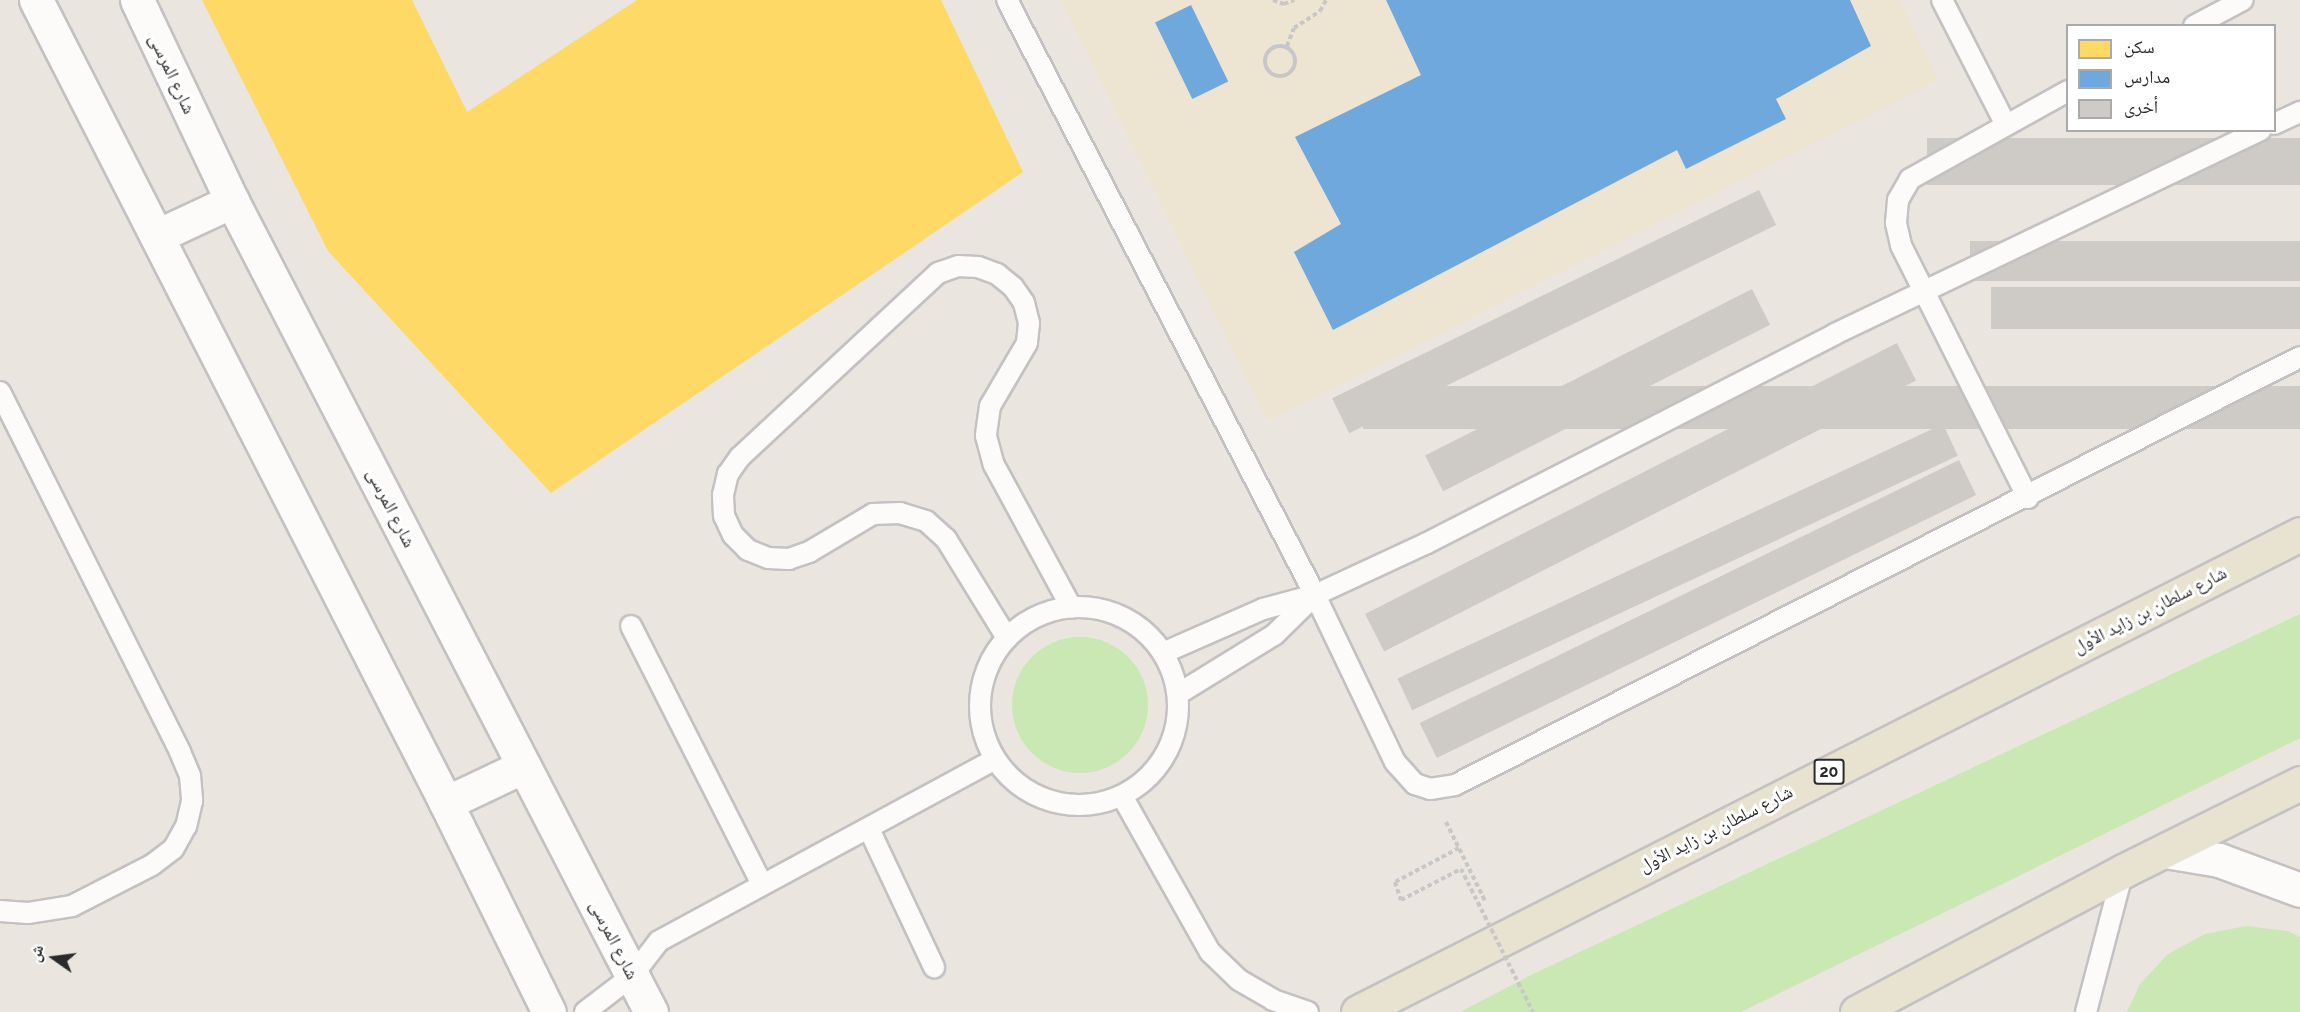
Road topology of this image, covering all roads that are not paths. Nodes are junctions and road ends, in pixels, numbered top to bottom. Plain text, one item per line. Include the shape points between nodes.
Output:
1 (36, 0) edge
2 (137, 0) edge
3 (1007, 0) edge
4 (1942, 0) edge
5 (2243, 0) edge
6 (2198, 24) edge
7 (2066, 92) edge
8 (2300, 112) edge
9 (2005, 123) junction
10 (2276, 123) edge
11 (2257, 132) edge
12 (232, 201) junction
13 (157, 236) junction
14 (1926, 292) junction
15 (2300, 357) edge
16 (0, 392) edge
17 (2028, 498) junction
18 (2300, 534) edge
19 (1315, 595) junction
20 (1071, 607) junction
21 (631, 626) dead end
22 (1007, 638) junction
23 (1163, 653) junction
24 (1178, 694) junction
25 (995, 759) junction
26 (524, 766) junction
27 (2300, 783) edge
28 (1122, 796) junction
29 (446, 803) junction
30 (869, 829) junction
31 (2164, 851) junction
32 (2123, 870) junction
33 (761, 882) junction
34 (2300, 890) edge
35 (0, 911) edge
36 (934, 967) dead end
37 (632, 976) junction
38 (549, 1012) edge
39 (585, 1012) edge
40 (651, 1012) edge
41 (1308, 1012) edge
42 (1358, 1012) edge
43 (1857, 1012) edge
44 (2086, 1012) edge

1 - 13 street
2 - 12 street, شارع المرسى
3 - 19 lane
4 - 9 lane
5 - 6 lane
7 - 9 lane
8 - 10 lane
9 - 14 lane via 1929,165 1910,180 1898,200 1896,223 1901,246
11 - 14 lane
12 - 13 street
12 - 26 street, شارع المرسى
13 - 29 street
14 - 17 lane
14 - 19 lane via 1834,334 1427,543
15 - 17 lane
16 - 35 lane via 180,752 190,776 192,801 186,826 173,849 152,865 72,906 39,913
17 - 19 lane via 1455,785 1430,789 1415,784 1395,762
18 - 42 main road, شارع سلطان بن زايد الأول / 20
19 - 23 lane via 1263,609
19 - 24 lane via 1274,635
20 - 22 lane via 1036,617
20 - 22 lane via 994,465 986,436 990,406 1027,344 1029,324 1024,303 997,274 978,267 957,267 938,273 740,457 728,474 724,516 733,535 748,550 768,558 789,559 809,552 873,514 900,513 926,521 946,539
20 - 23 lane via 1099,607 1125,617 1148,634
21 - 33 lane
22 - 25 lane via 982,683 983,727
23 - 24 lane via 1172,666
24 - 28 lane via 1178,720 1168,752 1148,778
25 - 28 lane via 1010,778 1052,802 1075,806 1099,804
25 - 30 lane
26 - 29 street
26 - 37 street, شارع المرسى
27 - 31 main road
28 - 41 lane via 1210,952 1239,980 1273,1000
29 - 38 street
30 - 33 lane
30 - 36 lane
31 - 32 main road
31 - 34 street via 2219,860
32 - 43 main road
32 - 44 lane
33 - 37 lane via 659,941
37 - 39 lane
37 - 40 street, شارع المرسى

